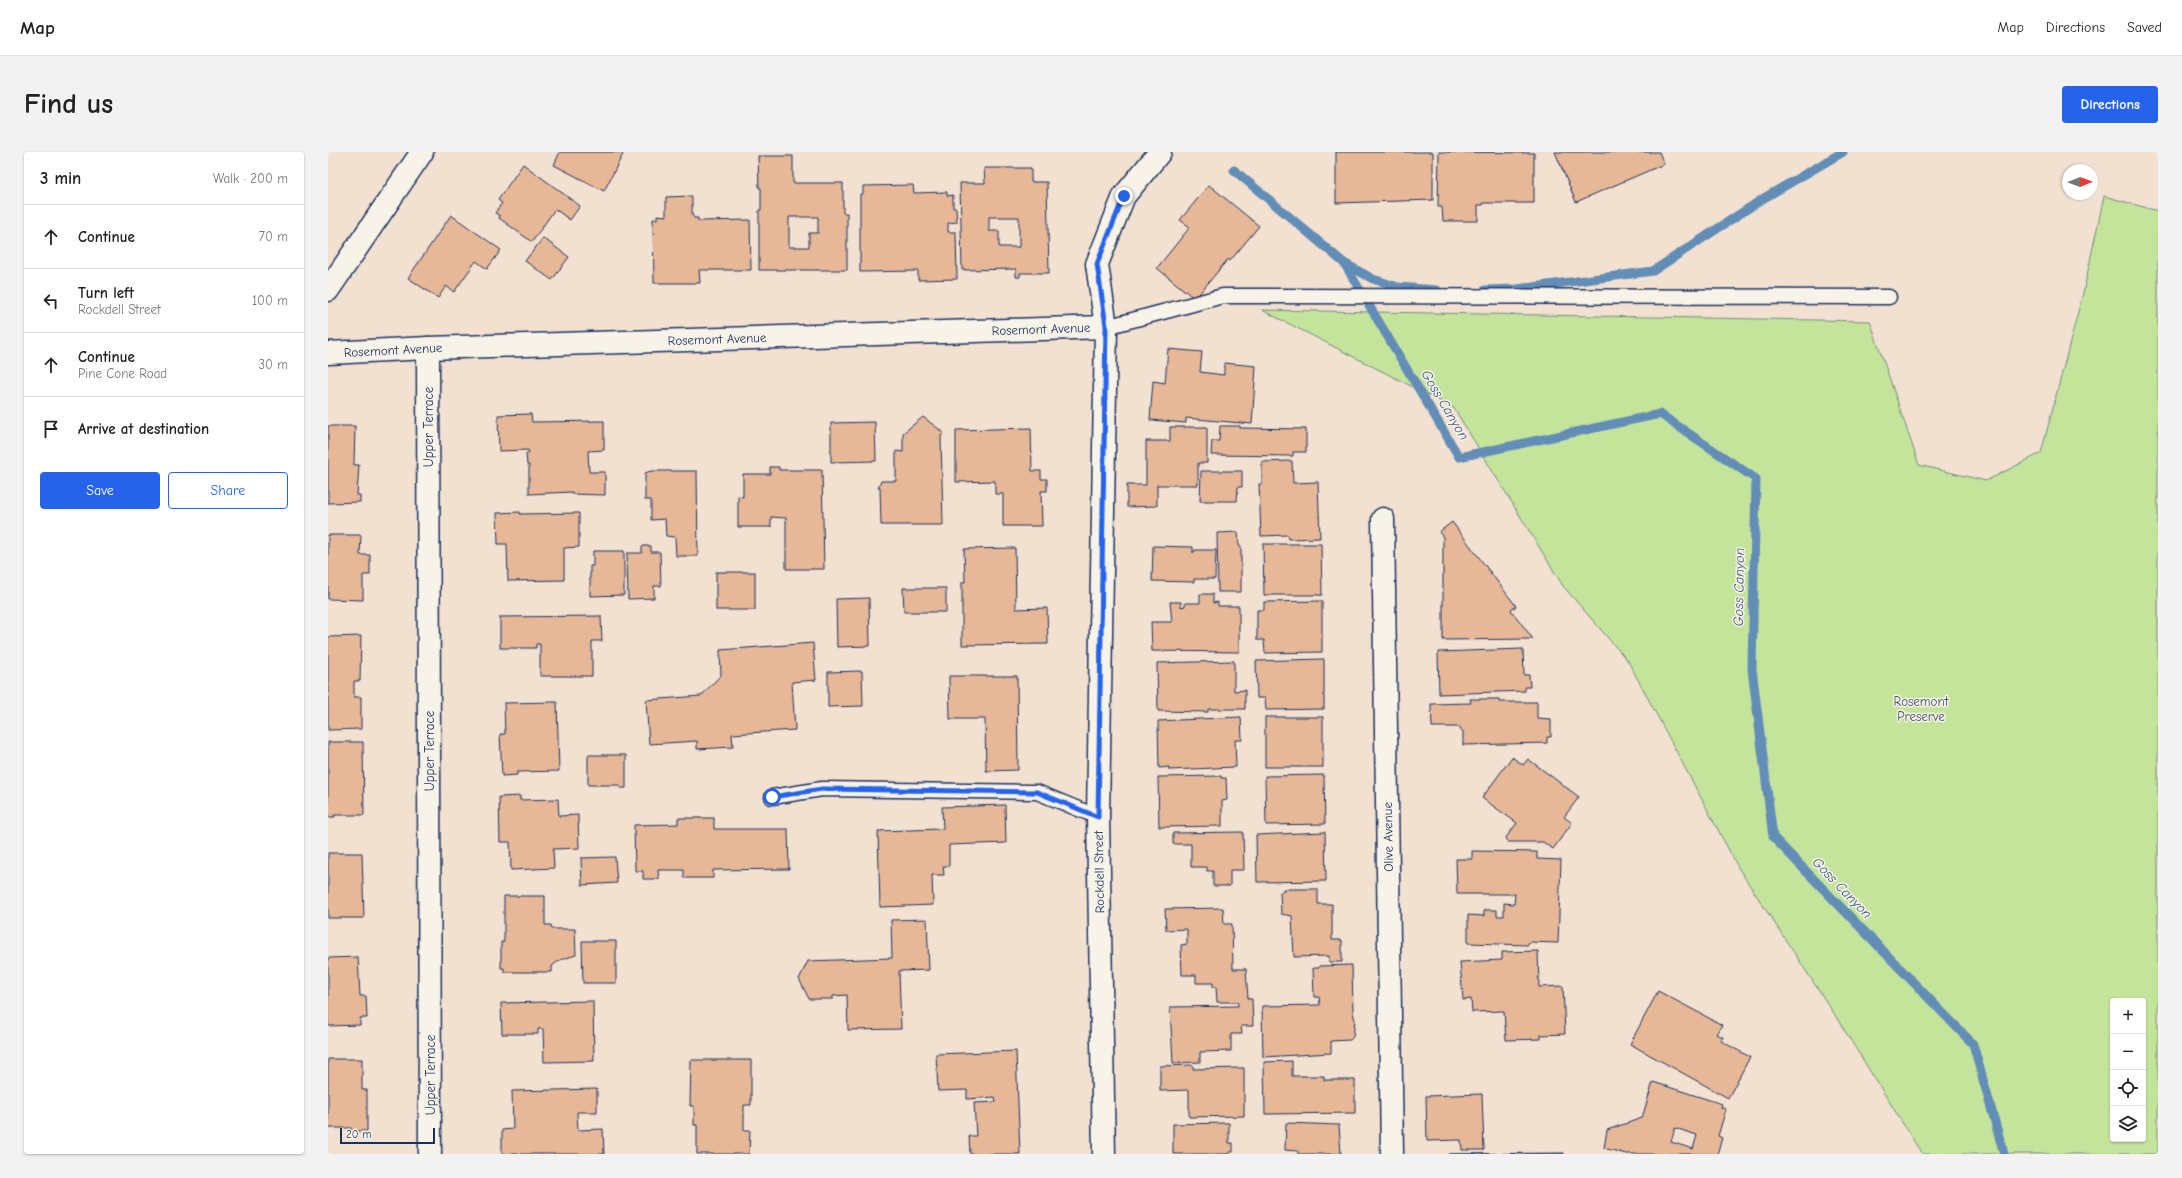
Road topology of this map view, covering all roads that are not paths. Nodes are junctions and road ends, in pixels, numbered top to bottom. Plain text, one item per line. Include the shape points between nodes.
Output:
1 (422, 152) edge
2 (1160, 152) edge
3 (328, 290) edge
4 (1889, 297) dead end
5 (1106, 326) junction
6 (428, 348) junction
7 (328, 353) edge
8 (1383, 519) dead end
9 (772, 797) dead end
10 (1098, 817) junction
11 (430, 1154) edge
12 (1104, 1154) edge
13 (1392, 1154) edge

1 - 3 street
2 - 5 street, Rockdell Street via 1124,196 1097,264
4 - 5 lane via 1223,296
5 - 6 street, Rosemont Avenue
5 - 10 street, Rockdell Street
6 - 7 street, Rosemont Avenue
6 - 11 street, Upper Terrace
8 - 13 street, Olive Avenue
9 - 10 lane via 822,789 1037,792
10 - 12 street, Rockdell Street

